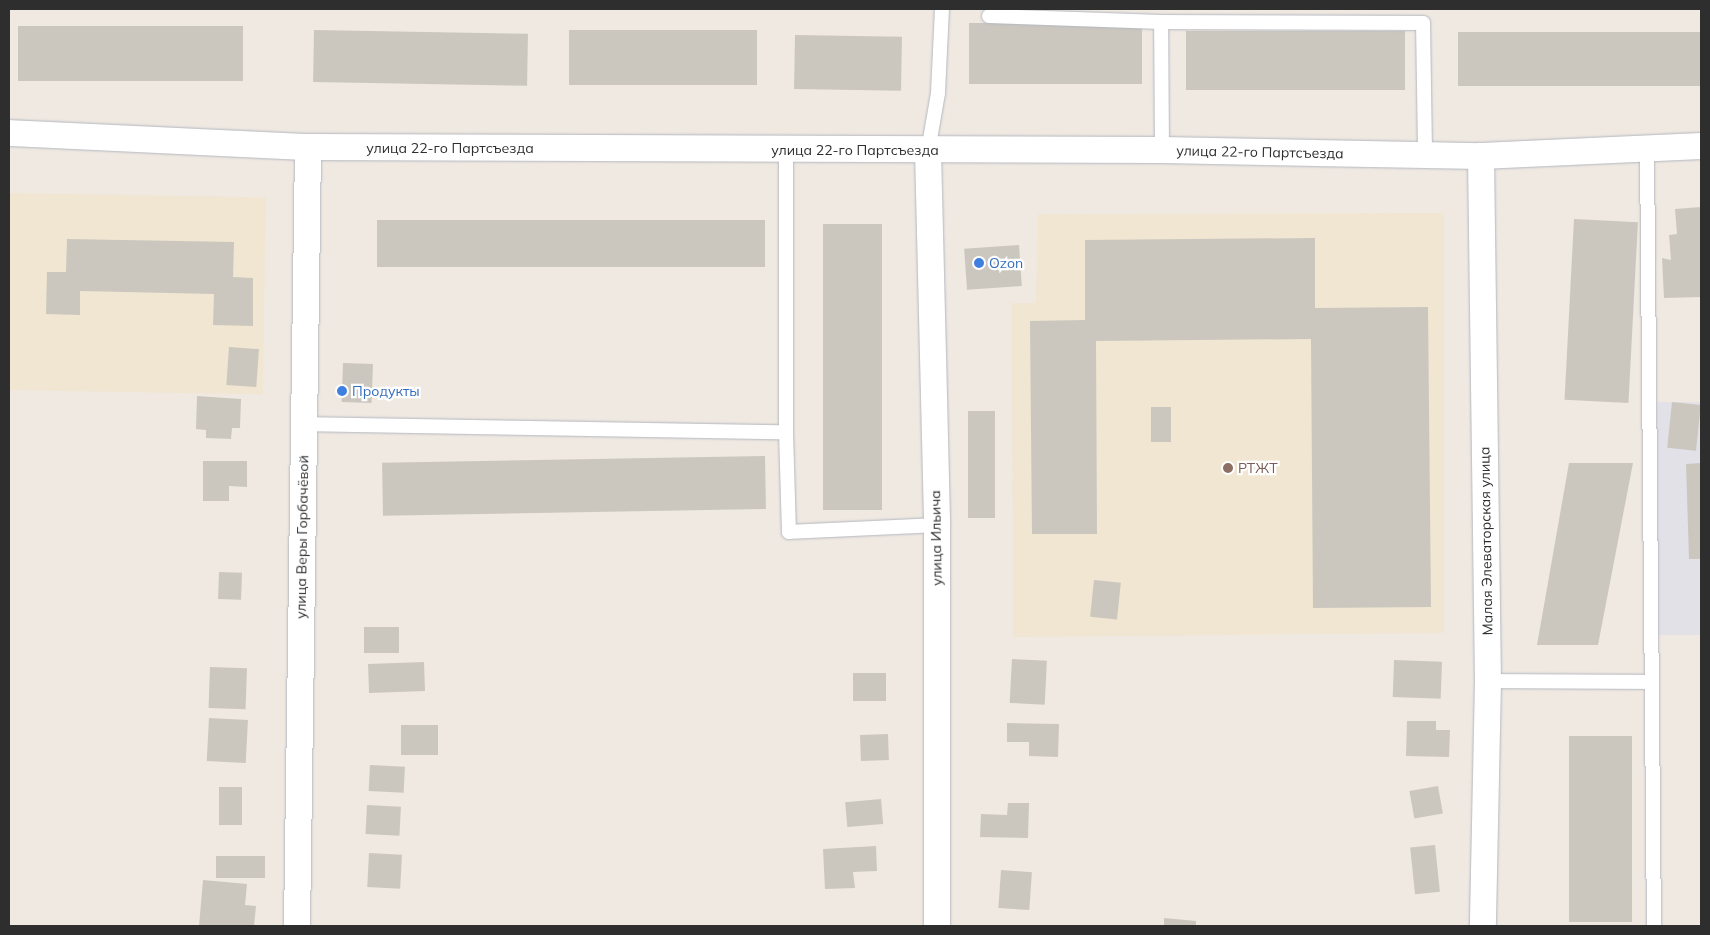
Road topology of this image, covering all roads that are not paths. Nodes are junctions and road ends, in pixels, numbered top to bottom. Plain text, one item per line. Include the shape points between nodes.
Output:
1 (942, 9) edge
2 (989, 16) dead end
3 (1161, 22) junction
4 (9, 133) edge
5 (1701, 146) edge
6 (308, 147) junction
7 (1647, 147) junction
8 (786, 150) junction
9 (1162, 150) junction
10 (928, 151) junction
11 (1424, 155) junction
12 (1481, 156) junction
13 (304, 424) junction
14 (786, 432) junction
15 (937, 525) junction
16 (1488, 681) junction
17 (1652, 682) junction
18 (297, 926) edge
19 (937, 926) edge
20 (1483, 926) edge
21 (1654, 926) edge

1 - 10 lane via 938,93
2 - 3 lane
3 - 9 lane
3 - 11 lane via 1423,23
4 - 6 street, улица 22-го Партсъезда
5 - 7 street, улица 22-го Партсъезда
6 - 8 street, улица 22-го Партсъезда
6 - 13 street, улица Веры Горбачёвой
7 - 12 street, улица 22-го Партсъезда
7 - 17 lane
8 - 10 street, улица 22-го Партсъезда
8 - 14 lane
9 - 10 street, улица 22-го Партсъезда
9 - 11 street, улица 22-го Партсъезда
10 - 15 street, улица Ильича
11 - 12 street, улица 22-го Партсъезда
12 - 16 street, Малая Элеваторская улица
13 - 14 lane
13 - 18 street, улица Веры Горбачёвой
14 - 15 lane via 789,532
15 - 19 street, улица Ильича
16 - 17 lane
16 - 20 street, Малая Элеваторская улица
17 - 21 lane

